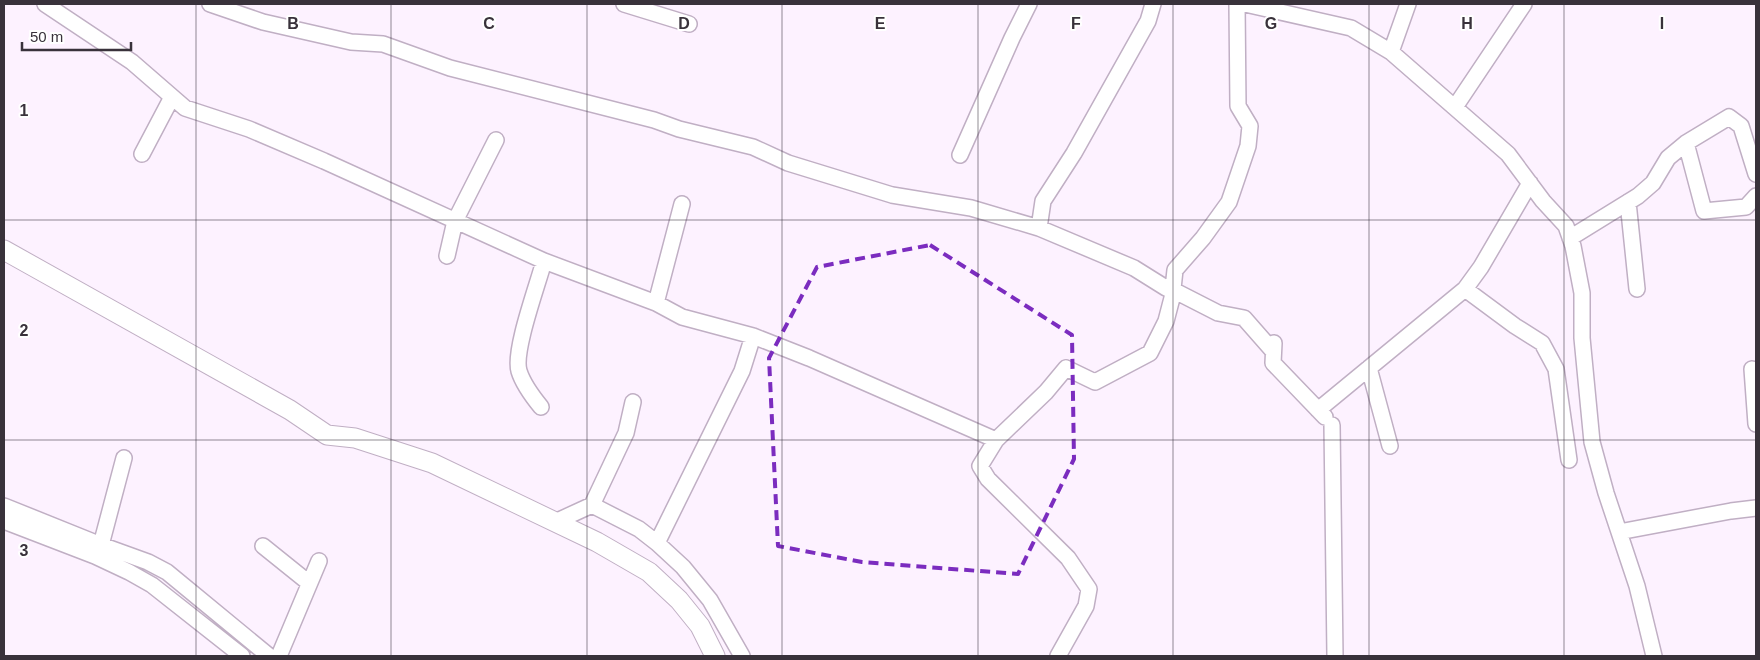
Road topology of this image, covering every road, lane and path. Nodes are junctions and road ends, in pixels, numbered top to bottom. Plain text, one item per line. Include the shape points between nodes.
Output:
1 (45, 4) edge
2 (210, 4) edge
3 (624, 4) edge
4 (1029, 4) edge
5 (1153, 4) edge
6 (1237, 4) edge
7 (1245, 4) edge
8 (1408, 4) edge
9 (1524, 4) edge
10 (689, 24) dead end
11 (1391, 52) junction
12 (172, 97) junction
13 (1455, 107) junction
14 (496, 140) dead end
15 (1686, 143) junction
16 (142, 154) dead end
17 (960, 155) dead end
18 (1756, 174) edge
19 (1530, 183) junction
20 (1756, 196) edge
21 (1628, 202) junction
22 (682, 204) dead end
23 (455, 221) junction
24 (1039, 228) junction
25 (1570, 238) junction
26 (4, 250) edge
27 (446, 256) dead end
28 (544, 261) junction
29 (1465, 289) junction
30 (1637, 289) dead end
31 (1173, 290) junction
32 (656, 303) junction
33 (754, 336) junction
34 (1369, 368) junction
35 (1752, 369) dead end
36 (633, 402) dead end
37 (542, 407) dead end
38 (1318, 410) junction
39 (1756, 424) edge
40 (996, 440) junction
41 (1390, 446) dead end
42 (124, 458) dead end
43 (1569, 460) dead end
44 (592, 505) junction
45 (4, 506) edge
46 (1756, 508) edge
47 (4, 522) edge
48 (555, 522) junction
49 (1619, 532) junction
50 (657, 543) junction
51 (102, 545) junction
52 (263, 546) dead end
53 (319, 561) dead end
54 (309, 583) junction
55 (242, 656) edge
56 (270, 656) edge
57 (279, 656) edge
58 (715, 656) edge
59 (742, 656) edge
60 (1058, 656) edge
61 (1335, 656) edge
62 (1654, 656) edge

1 - 12 street via 132,62
2 - 24 street via 263,22 351,42 383,44 450,68 753,147 788,163 892,195 971,208
3 - 10 street
4 - 17 street
5 - 24 street via 1148,21 1043,201
6 - 31 street via 1238,106 1250,126 1248,146 1228,202 1175,270
7 - 11 street via 1351,28
8 - 11 street
9 - 13 street
11 - 13 street
12 - 16 street
12 - 23 street via 185,108 249,129 324,160
13 - 19 street via 1508,154
14 - 23 street
15 - 18 street via 1729,116 1741,126
15 - 20 street via 1704,211 1746,207
15 - 21 street via 1668,158 1653,183
19 - 25 street via 1566,226
19 - 29 street
21 - 25 street
21 - 30 street
22 - 32 street
23 - 27 street
23 - 28 street
24 - 31 street via 1134,268
25 - 49 street via 1582,293 1582,338 1592,442
26 - 48 street via 290,410 326,435 355,438 432,463
28 - 32 street
28 - 37 street via 518,348 518,370
29 - 34 street
29 - 43 street via 1542,343 1556,369
31 - 38 street via 1218,313 1244,318 1274,345 1273,363
31 - 40 street via 1166,321 1150,353 1095,382 1066,368
32 - 33 street via 682,317
33 - 40 street
33 - 50 street via 742,370
34 - 38 street
34 - 41 street
35 - 39 street
36 - 44 street via 626,433
38 - 61 street via 1338,429
40 - 60 street via 980,466 988,479 1068,558 1089,589 1086,606
42 - 51 street
44 - 48 street
44 - 50 street
45 - 51 street
46 - 49 street
47 - 55 street via 129,572 152,585
48 - 58 street via 598,542 649,572 679,600 700,626
49 - 62 street via 1637,586
50 - 59 street via 683,567 710,600
51 - 56 street via 167,572
52 - 54 street
53 - 54 street
54 - 57 street

